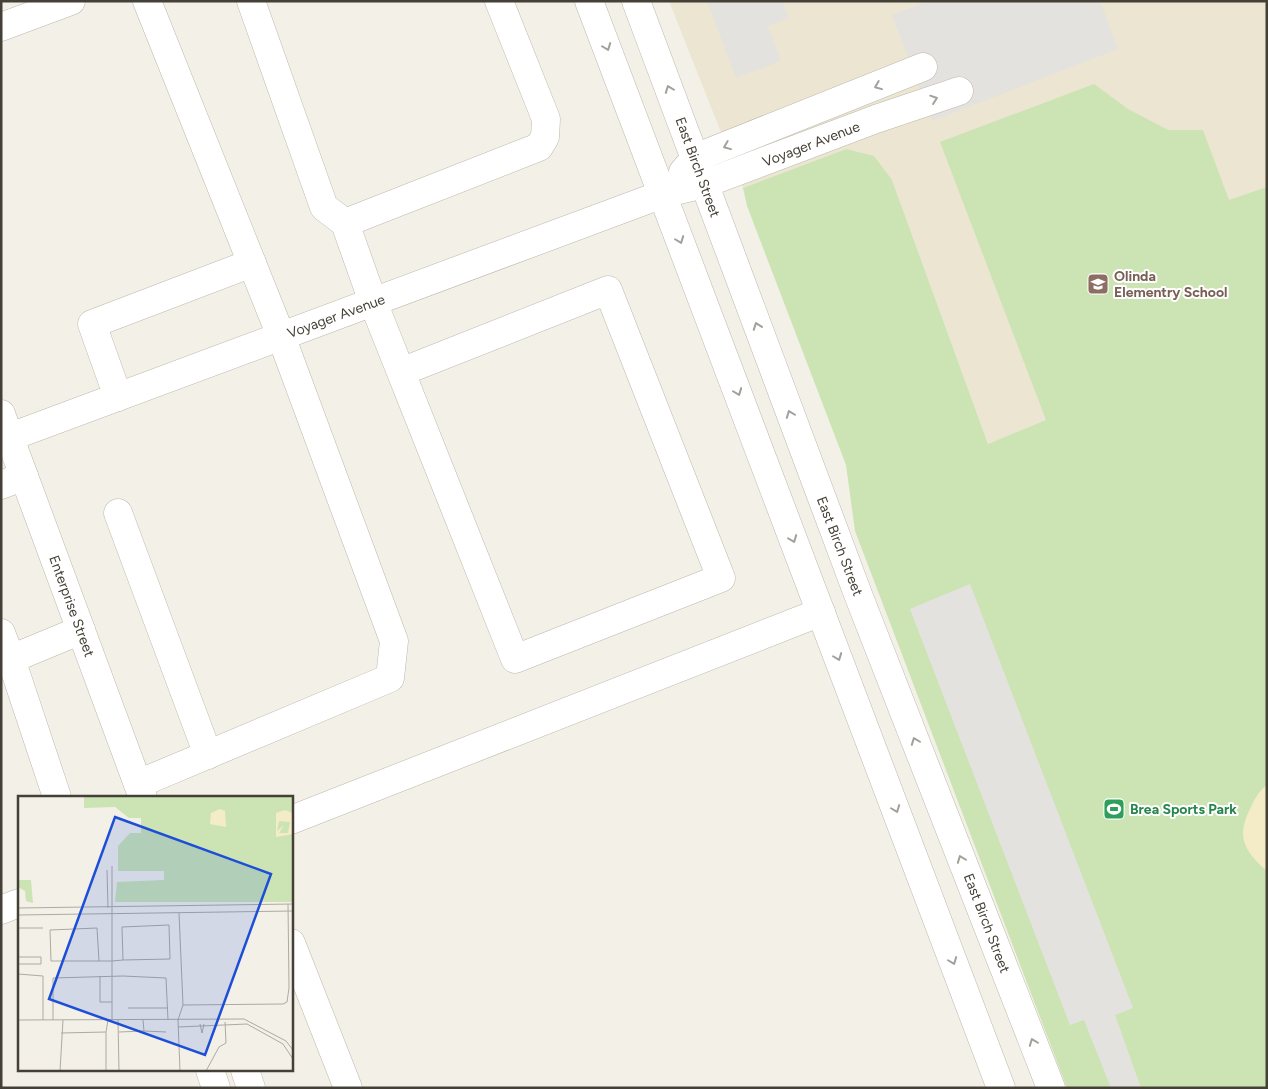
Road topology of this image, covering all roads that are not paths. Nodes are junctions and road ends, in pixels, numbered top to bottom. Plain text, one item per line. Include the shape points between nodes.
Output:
1 (71, 1) edge
2 (147, 1) edge
3 (251, 1) edge
4 (499, 1) edge
5 (590, 1) edge
6 (636, 1) edge
7 (1, 27) edge
8 (923, 67) dead end
9 (959, 91) dead end
10 (695, 158) junction
11 (704, 184) junction
12 (663, 194) junction
13 (345, 223) junction
14 (252, 262) junction
15 (373, 302) junction
16 (281, 336) junction
17 (401, 372) junction
18 (118, 397) junction
19 (3, 420) edge
20 (13, 480) edge
21 (118, 513) dead end
22 (821, 612) junction
23 (81, 630) junction
24 (1, 633) edge
25 (11, 659) junction
26 (208, 755) junction
27 (140, 791) edge
28 (57, 796) edge
29 (292, 820) edge
30 (18, 903) edge
31 (1, 910) edge
32 (292, 946) edge
33 (211, 1072) edge
34 (246, 1072) edge
35 (216, 1088) edge
36 (251, 1088) edge
37 (348, 1088) edge
38 (1001, 1088) edge
39 (1051, 1088) edge

1 - 7 street
2 - 14 street
3 - 13 street via 324,207
4 - 13 street via 546,120 545,137 539,147
5 -> 12 street
10 -> 6 street, East Birch Street
8 -> 10 street, Voyager Avenue
11 -> 9 street, Voyager Avenue
10 - 11 street, East Birch Street
10 - 12 street, Voyager Avenue
11 - 12 street, Voyager Avenue
39 -> 11 street, East Birch Street via 859,597
12 - 15 street, Voyager Avenue
12 -> 22 street
13 - 15 street
14 - 16 street
14 - 18 street via 92,324
15 - 16 street, Voyager Avenue
15 - 17 street
16 - 18 street, Voyager Avenue
16 - 26 street via 394,641 390,678
17 - 17 street via 515,659 721,578 608,290
18 - 19 street, Voyager Avenue
19 - 20 street, Enterprise Street
20 - 23 street, Enterprise Street
21 - 26 street
22 - 29 street
22 -> 38 street
23 - 25 street
23 - 27 street, Enterprise Street
24 - 25 street
25 - 28 street
26 - 27 street
30 - 31 street
32 - 37 street
33 - 35 street
34 - 36 street

